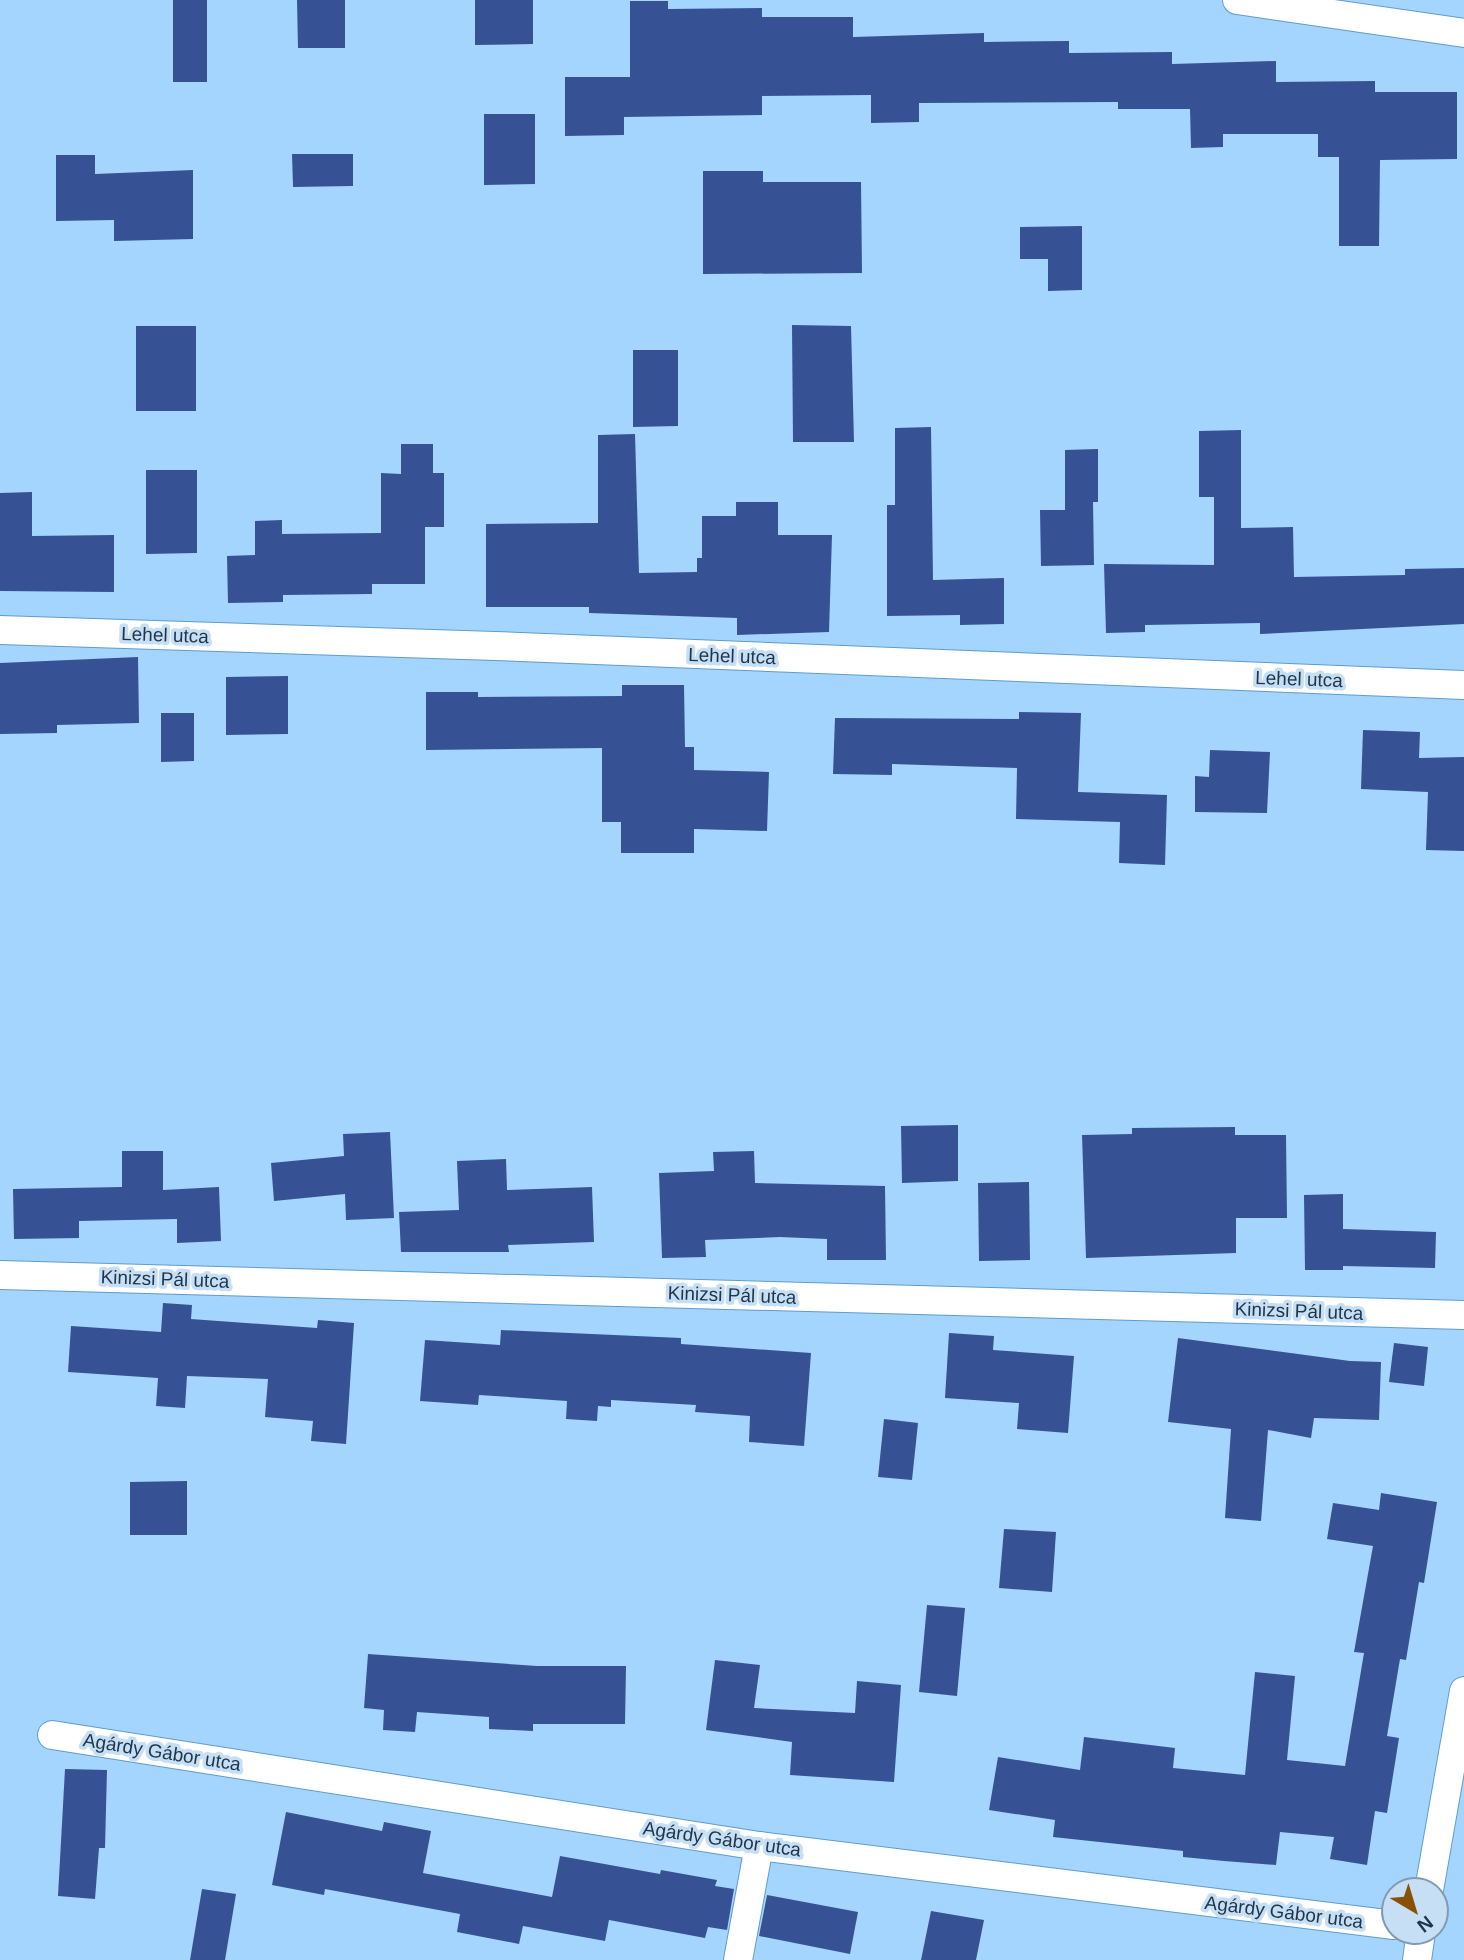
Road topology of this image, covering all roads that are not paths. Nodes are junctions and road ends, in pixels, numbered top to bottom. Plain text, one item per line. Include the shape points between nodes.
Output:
1 (1237, 0) edge
2 (1404, 11) edge
3 (1464, 33) edge
4 (0, 630) edge
5 (1464, 685) edge
6 (0, 1275) edge
7 (1464, 1315) edge
8 (1464, 1690) edge
9 (52, 1735) dead end
10 (759, 1846) junction
11 (1431, 1876) edge
12 (1380, 1923) edge
13 (738, 1960) edge

1 - 2 street
2 - 3 street
4 - 5 street, Lehel utca
6 - 7 street, Kinizsi Pál utca
8 - 11 street
9 - 10 street, Agárdy Gábor utca
10 - 12 street, Agárdy Gábor utca
10 - 13 street

